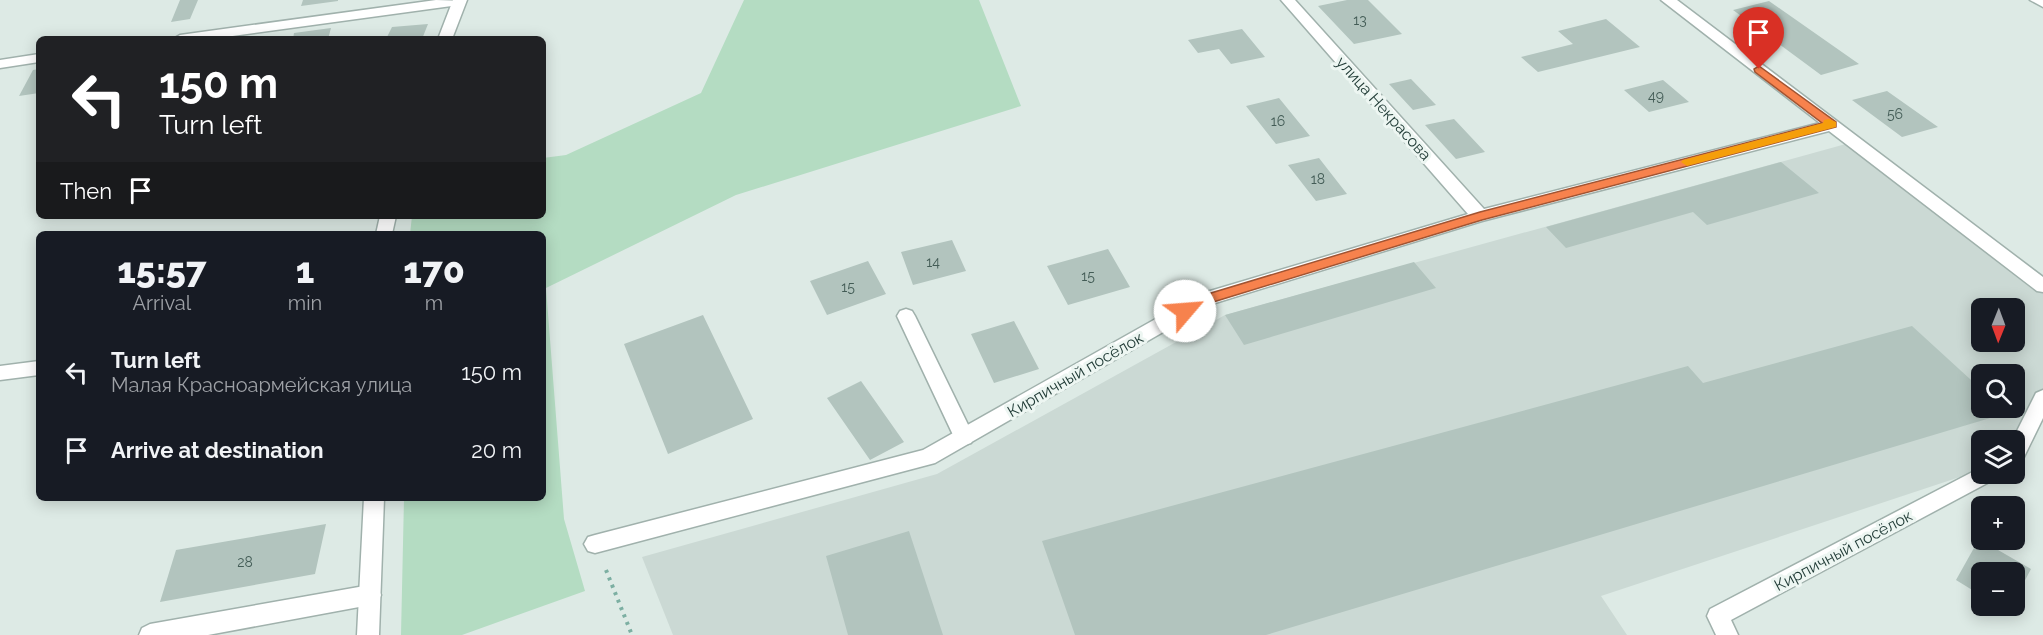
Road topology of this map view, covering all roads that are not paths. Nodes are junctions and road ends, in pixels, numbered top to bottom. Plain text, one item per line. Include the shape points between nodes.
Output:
1 (460, 0) edge
2 (1288, 0) edge
3 (1668, 0) edge
4 (2037, 0) edge
5 (2043, 3) edge
6 (202, 36) edge
7 (446, 36) edge
8 (36, 58) edge
9 (0, 64) edge
10 (1832, 125) junction
11 (1480, 216) junction
12 (2043, 286) edge
13 (906, 316) dead end
14 (36, 368) edge
15 (0, 373) edge
16 (2043, 398) edge
17 (2025, 435) edge
18 (964, 437) junction
19 (1971, 482) edge
20 (374, 501) edge
21 (595, 544) road end
22 (370, 595) junction
23 (150, 635) edge
24 (368, 635) edge
25 (1727, 635) edge

1 - 6 street
1 - 7 street
2 - 11 street, улица Некрасова
3 - 10 street
4 - 5 street
8 - 9 street
10 - 11 street, Кирпичный посёлок
10 - 12 street
11 - 18 street, Кирпичный посёлок via 1206,299
13 - 18 street
14 - 15 street
16 - 17 street
18 - 21 street, Кирпичный посёлок via 928,457
19 - 25 street, Кирпичный посёлок via 1718,616
20 - 22 street
22 - 23 street
22 - 24 street

